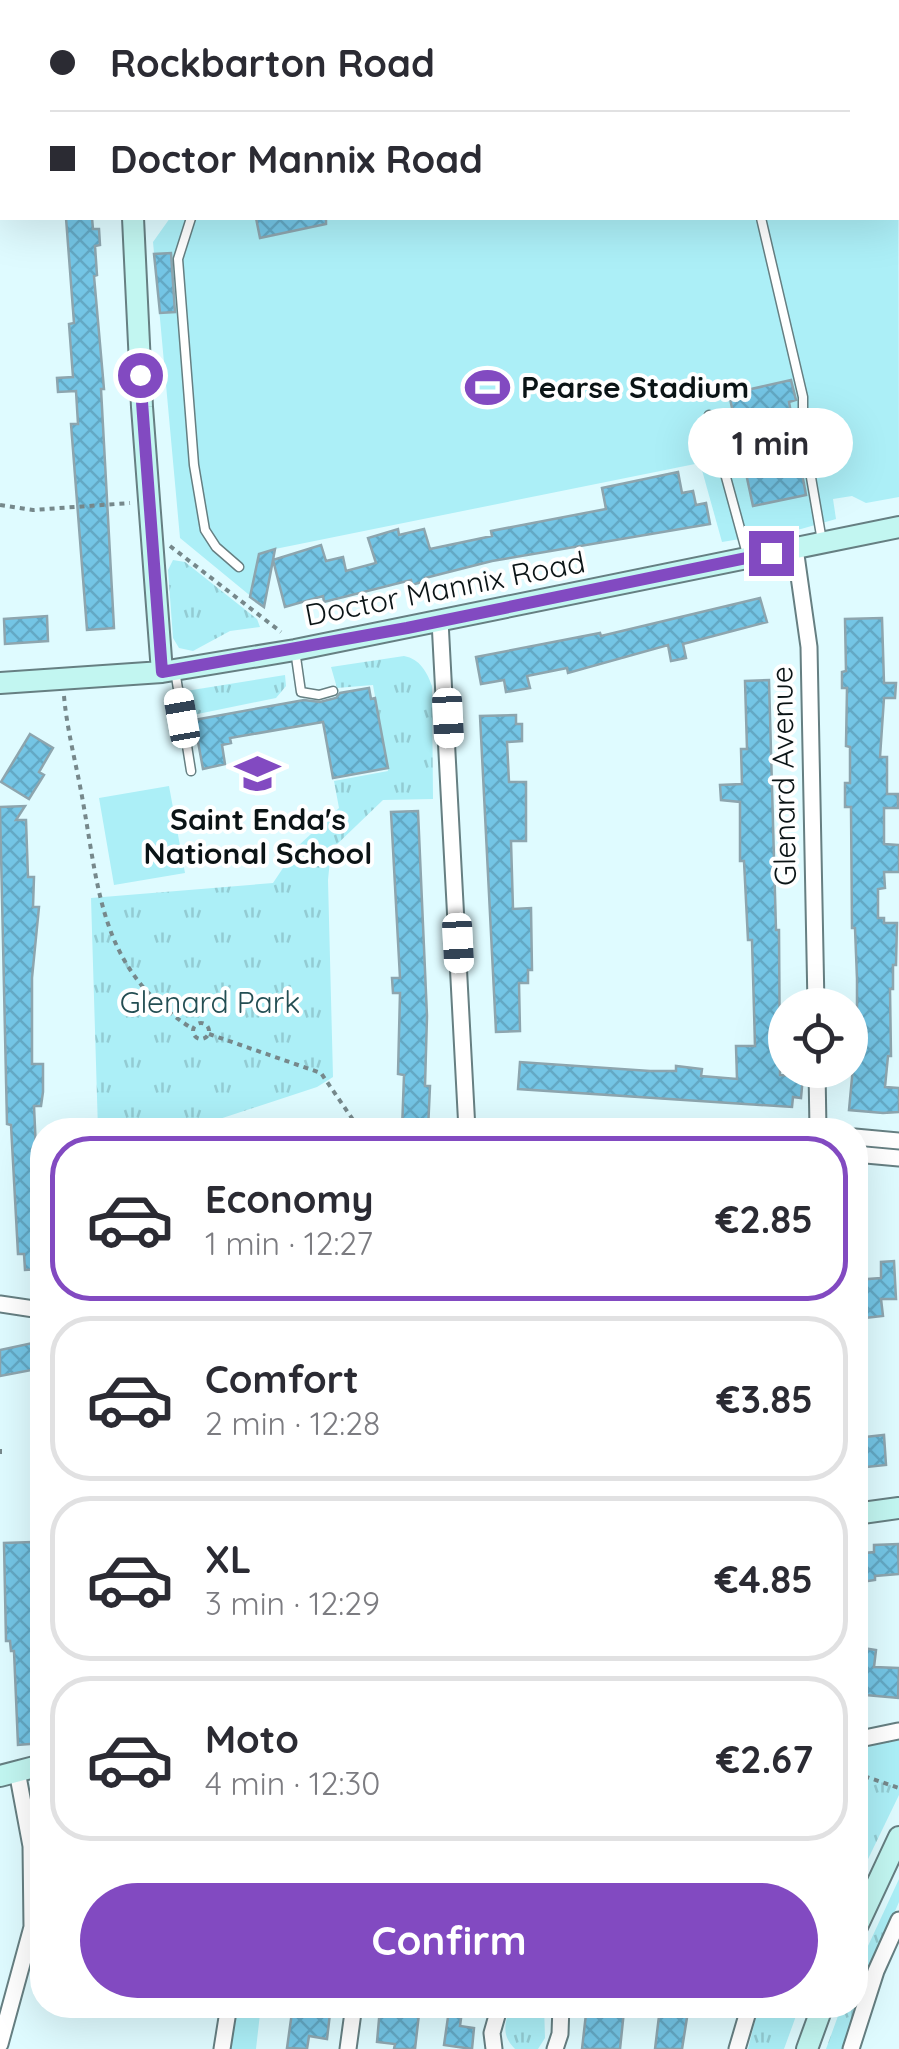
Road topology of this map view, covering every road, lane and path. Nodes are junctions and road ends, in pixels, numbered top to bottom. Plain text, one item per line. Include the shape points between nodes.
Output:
1 (133, 220) edge
2 (189, 220) edge
3 (761, 220) edge
4 (709, 415) dead end
5 (149, 501) junction
6 (0, 504) edge
7 (899, 527) edge
8 (152, 538) junction
9 (822, 542) junction
10 (795, 548) junction
11 (748, 558) junction
12 (239, 567) dead end
13 (440, 621) junction
14 (290, 642) junction
15 (169, 671) junction
16 (63, 681) junction
17 (0, 683) edge
18 (333, 691) dead end
19 (192, 772) dead end
20 (816, 988) edge
21 (193, 1029) junction
22 (209, 1034) junction
23 (817, 1088) edge
24 (352, 1118) edge
25 (466, 1118) edge
26 (818, 1118) edge
27 (868, 1138) edge
28 (899, 1141) edge
29 (868, 1155) edge
30 (899, 1158) edge
31 (0, 1304) edge
32 (30, 1308) edge
33 (0, 1449) edge
34 (0, 1460) edge
35 (899, 1508) edge
36 (868, 1512) edge
37 (898, 1732) edge
38 (868, 1738) edge
39 (9, 1774) edge
40 (868, 1777) edge
41 (899, 1788) edge
42 (899, 1837) edge
43 (30, 1840) edge
44 (868, 1903) edge
45 (899, 1920) edge
46 (30, 1934) edge
47 (868, 1996) edge
48 (227, 2018) edge
49 (352, 2018) edge
50 (496, 2018) edge
51 (561, 2018) edge
52 (746, 2018) edge
53 (818, 2018) edge
54 (861, 2018) edge
55 (0, 2044) edge
56 (222, 2049) edge
57 (348, 2049) edge
58 (494, 2049) edge
59 (556, 2049) edge
60 (738, 2049) edge
61 (807, 2049) edge
62 (851, 2049) edge

1 - 5 street
2 - 12 lane via 178,259 200,515 210,540
3 - 9 lane via 802,396
4 - 11 lane
5 - 6 path via 33,510
5 - 8 street
7 - 9 street, Doctor Mannix Road
8 - 14 path via 190,559
8 - 15 street
9 - 10 street, Doctor Mannix Road
10 - 11 street, Doctor Mannix Road
10 - 20 street, Glenard Avenue via 810,648
11 - 13 street, Doctor Mannix Road
13 - 14 street, Doctor Mannix Road
13 - 25 street
14 - 15 street, Doctor Mannix Road
14 - 18 lane via 301,692
15 - 16 street, Doctor Mannix Road
15 - 19 lane
16 - 17 street, Doctor Mannix Road
16 - 21 path via 113,942 127,968
21 - 22 path via 202,1023
21 - 22 path via 196,1039
22 - 24 path via 321,1074
23 - 26 street
27 - 28 street
29 - 30 street
31 - 32 street
33 - 34 path
35 - 36 street
37 - 38 street
39 - 43 street
40 - 41 path
42 - 44 street
45 - 47 street
46 - 55 street
48 - 56 street
49 - 57 street
50 - 58 street
51 - 59 street
52 - 60 street
53 - 61 street
54 - 62 street

